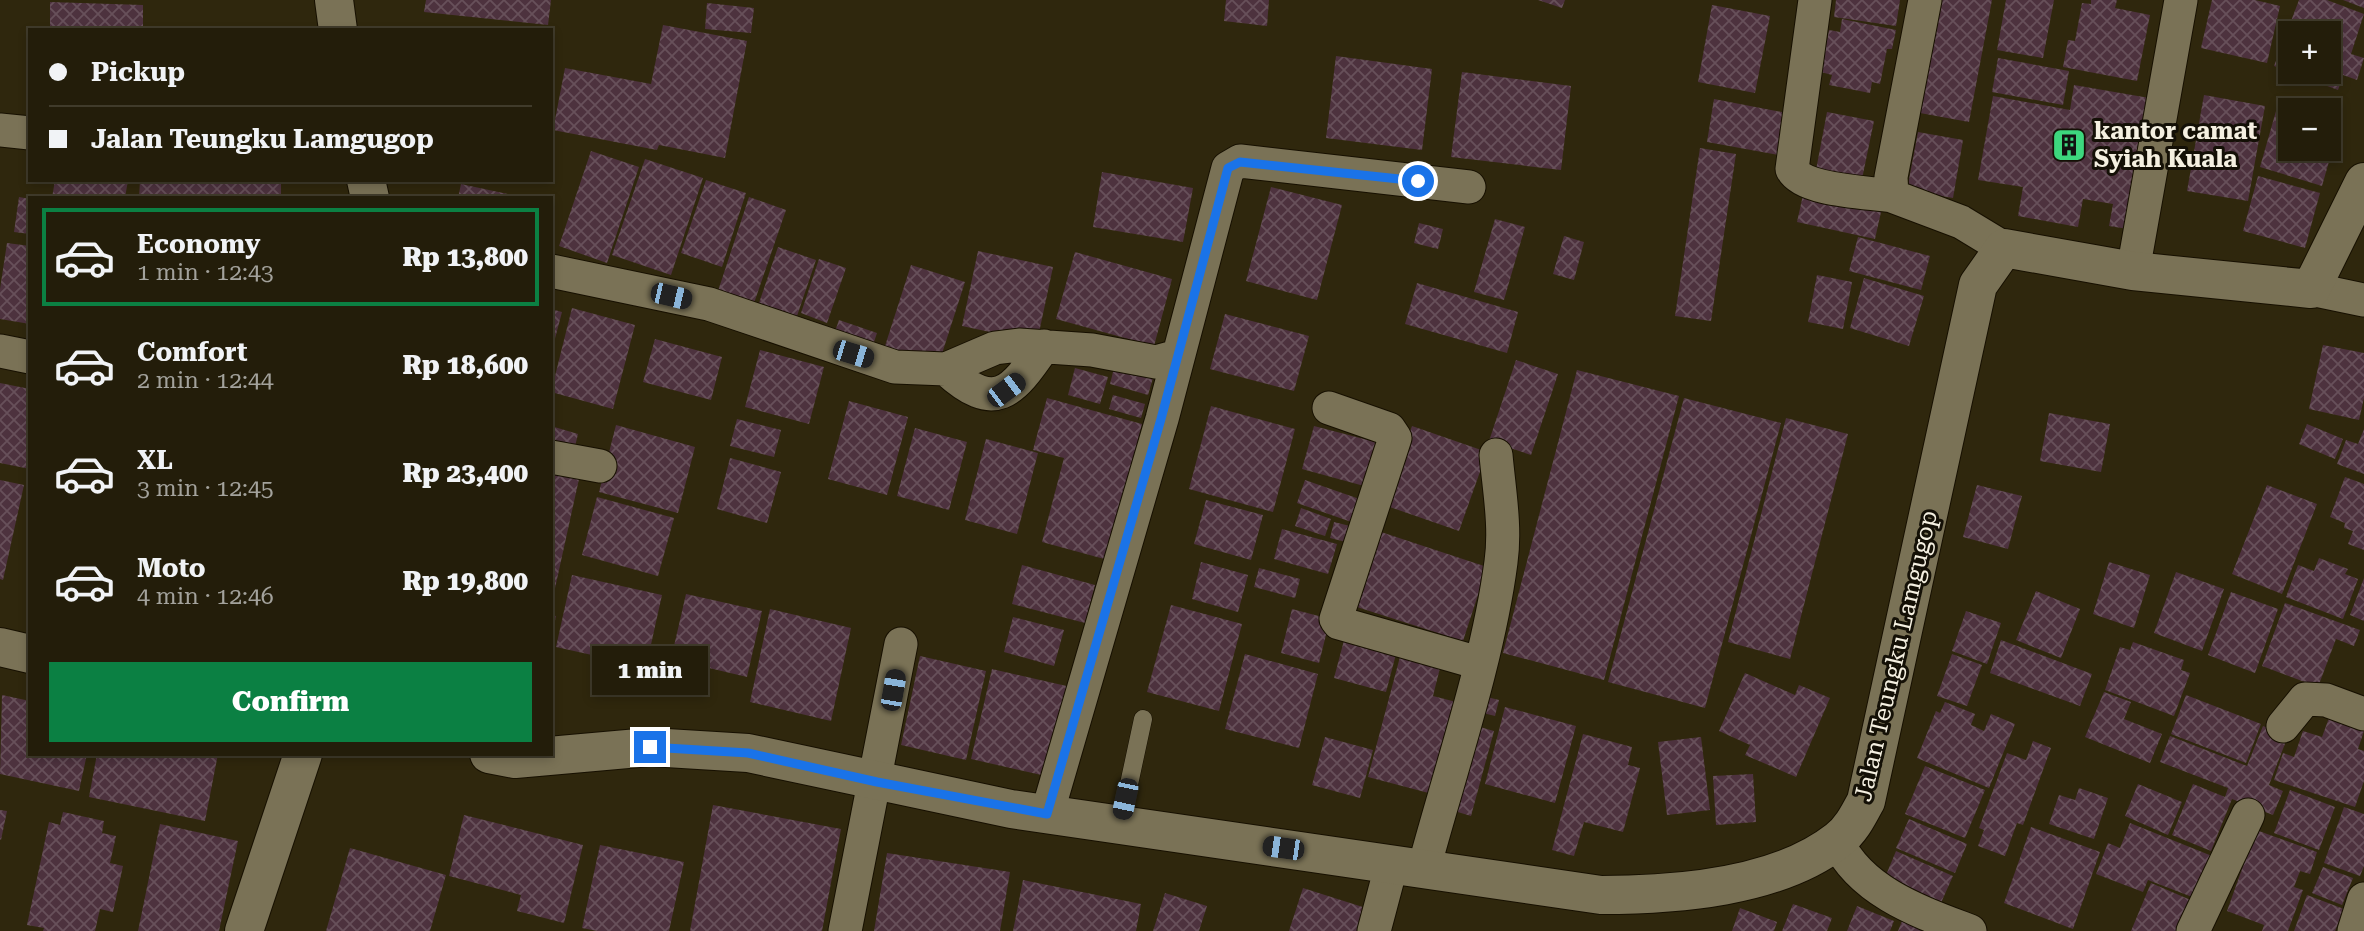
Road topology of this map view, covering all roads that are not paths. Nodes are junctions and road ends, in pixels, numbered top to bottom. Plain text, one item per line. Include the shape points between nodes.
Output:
1 (334, 0) edge
2 (1815, 0) edge
3 (1925, 0) edge
4 (2180, 0) edge
5 (338, 28) edge
6 (0, 130) edge
7 (28, 133) edge
8 (2364, 182) edge
9 (1469, 187) dead end
10 (1892, 196) junction
11 (2004, 248) junction
12 (553, 271) edge
13 (2133, 271) junction
14 (2311, 289) junction
15 (2364, 300) edge
16 (0, 351) edge
17 (1178, 356) junction
18 (28, 357) edge
19 (1329, 408) dead end
20 (1496, 455) dead end
21 (553, 457) edge
22 (600, 466) dead end
23 (901, 644) dead end
24 (0, 647) edge
25 (28, 654) edge
26 (1479, 663) junction
27 (2364, 714) edge
28 (1143, 719) dead end
29 (2283, 726) dead end
30 (302, 756) edge
31 (499, 756) edge
32 (549, 756) edge
33 (553, 756) edge
34 (877, 782) junction
35 (1047, 814) junction
36 (2248, 815) dead end
37 (1120, 826) junction
38 (1838, 841) junction
39 (1408, 865) junction
40 (2364, 899) edge
41 (1961, 929) edge
42 (244, 931) edge
43 (845, 931) edge
44 (1374, 931) edge
45 (2193, 931) edge
46 (2354, 931) edge

1 - 5 street
2 - 10 street via 1792,169 1801,180 1815,185
3 - 10 street via 1891,177
4 - 13 street
6 - 7 street
8 - 14 street
9 - 17 street via 1240,162 1228,168
10 - 11 street via 1961,222
11 - 13 street
11 - 38 street, Jalan Teungku Lamgugop via 1978,285 1866,801
12 - 17 street via 709,304 895,367 946,369 995,348 1044,346 1156,362
13 - 14 street
14 - 15 street
16 - 18 street
17 - 35 street
19 - 26 street via 1389,429 1395,438 1336,619
20 - 26 street via 1503,542
21 - 22 street
23 - 34 street
24 - 25 street
26 - 39 street
27 - 29 street via 2326,700 2305,699
28 - 37 lane
30 - 42 street
31 - 32 street, Jalan Teungku Lamgugop
33 - 34 street, Jalan Teungku Lamgugop via 650,747 748,753
34 - 35 street, Jalan Teungku Lamgugop
34 - 43 street
35 - 37 street, Jalan Teungku Lamgugop
36 - 45 street
37 - 39 street, Jalan Teungku Lamgugop
38 - 39 street, Jalan Teungku Lamgugop via 1778,872 1659,895 1601,895
38 - 41 street via 1860,875 1912,908
39 - 44 street
40 - 46 street

